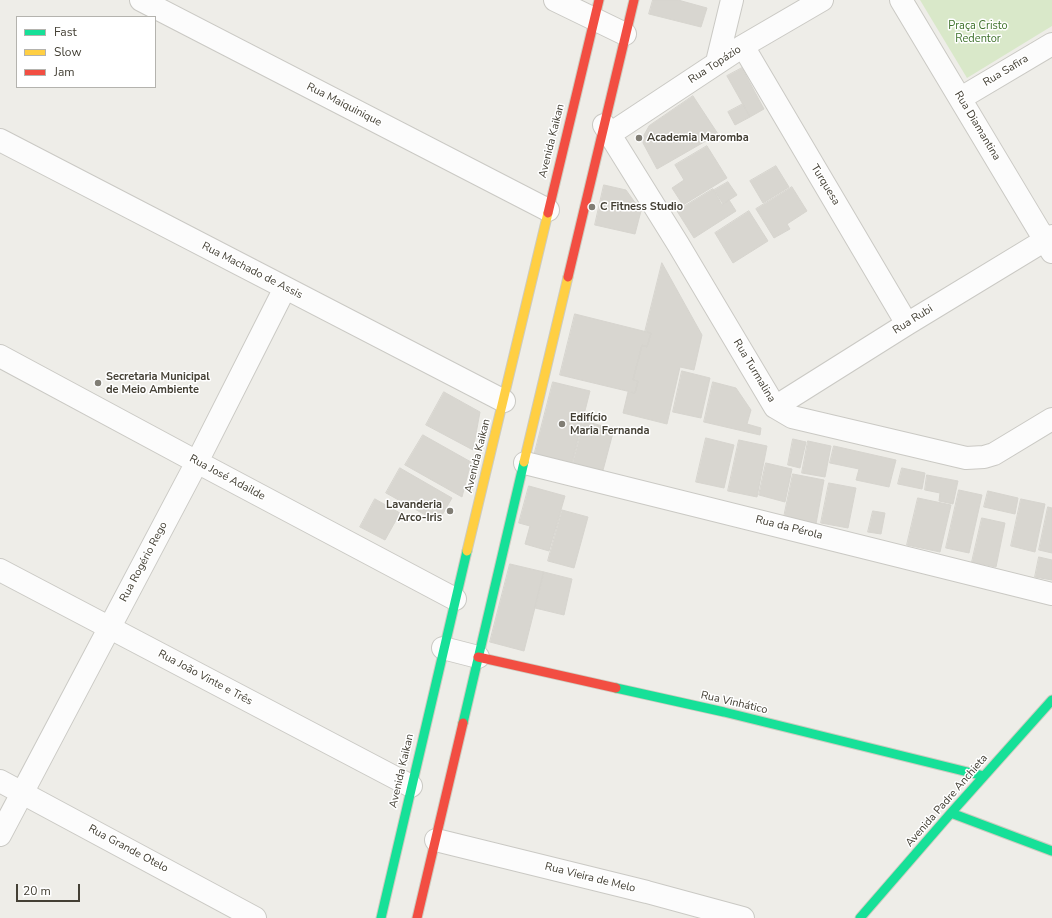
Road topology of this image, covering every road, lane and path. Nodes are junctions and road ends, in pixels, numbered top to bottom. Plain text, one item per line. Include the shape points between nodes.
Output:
1 (141, 0) edge
2 (555, 0) edge
3 (634, 0) edge
4 (732, 0) edge
5 (822, 0) edge
6 (901, 0) edge
7 (596, 10) edge
8 (625, 34) junction
9 (1052, 44) edge
10 (743, 46) junction
11 (717, 62) junction
12 (960, 98) junction
13 (607, 130) junction
14 (0, 140) edge
15 (548, 210) junction
16 (1050, 242) edge
17 (285, 288) junction
18 (907, 324) junction
19 (0, 356) edge
20 (504, 401) junction
21 (775, 407) junction
22 (1052, 419) edge
23 (197, 462) junction
24 (525, 463) junction
25 (0, 570) edge
26 (1052, 594) edge
27 (456, 599) junction
28 (110, 627) junction
29 (443, 648) junction
30 (478, 657) junction
31 (1052, 700) edge
32 (984, 776) junction
33 (0, 781) edge
34 (411, 786) junction
35 (22, 793) junction
36 (951, 813) junction
37 (0, 836) edge
38 (436, 840) junction
39 (1052, 850) edge
40 (255, 918) edge
41 (381, 918) edge
42 (417, 918) edge
43 (743, 918) edge
44 (860, 918) edge

1 - 15 street, Rua Maiquinique
2 - 7 street
3 - 8 street
4 - 11 street
5 - 10 street, Rua Topázio
6 - 12 street, Rua Diamantina
7 - 8 street
7 - 15 street, Avenida Kaikan
8 - 13 street
9 - 12 street, Rua Safira
10 - 11 street, Rua Topázio
10 - 18 street, Turquesa
11 - 13 street, Rua Topázio
12 - 16 street, Rua Diamantina
13 - 21 street, Rua Turmalina
13 - 24 street
14 - 17 street, Rua Machado de Assis
15 - 20 street, Avenida Kaikan
16 - 18 street, Rua Rubi
17 - 20 street, Rua Machado de Assis
17 - 23 street, Rua Rogério Rego
18 - 21 street, Rua Rubi
19 - 23 street, Rua José Adailde
20 - 27 street, Avenida Kaikan
21 - 22 street, Rua Turmalina via 792,417 966,458 994,454
23 - 27 street, Rua José Adailde
23 - 28 street, Rua Rogério Rego
24 - 26 street, Rua da Pérola
24 - 30 street
25 - 28 street, Rua João Vinte e Três
27 - 29 street, Avenida Kaikan
28 - 34 street, Rua João Vinte e Três
28 - 35 street, Rua Rogério Rego
29 - 30 street
29 - 34 street, Avenida Kaikan
30 - 32 street, Rua Vinhático via 724,712
30 - 38 street
31 - 32 street, Avenida Padre Anchieta
32 - 36 street, Avenida Padre Anchieta
33 - 35 street, Rua Grande Otelo
34 - 41 street, Avenida Kaikan
35 - 37 street, Rua Rogério Rego
35 - 40 street, Rua Grande Otelo
36 - 39 street
36 - 44 street, Avenida Padre Anchieta
38 - 42 street
38 - 43 street, Rua Vieira de Melo

